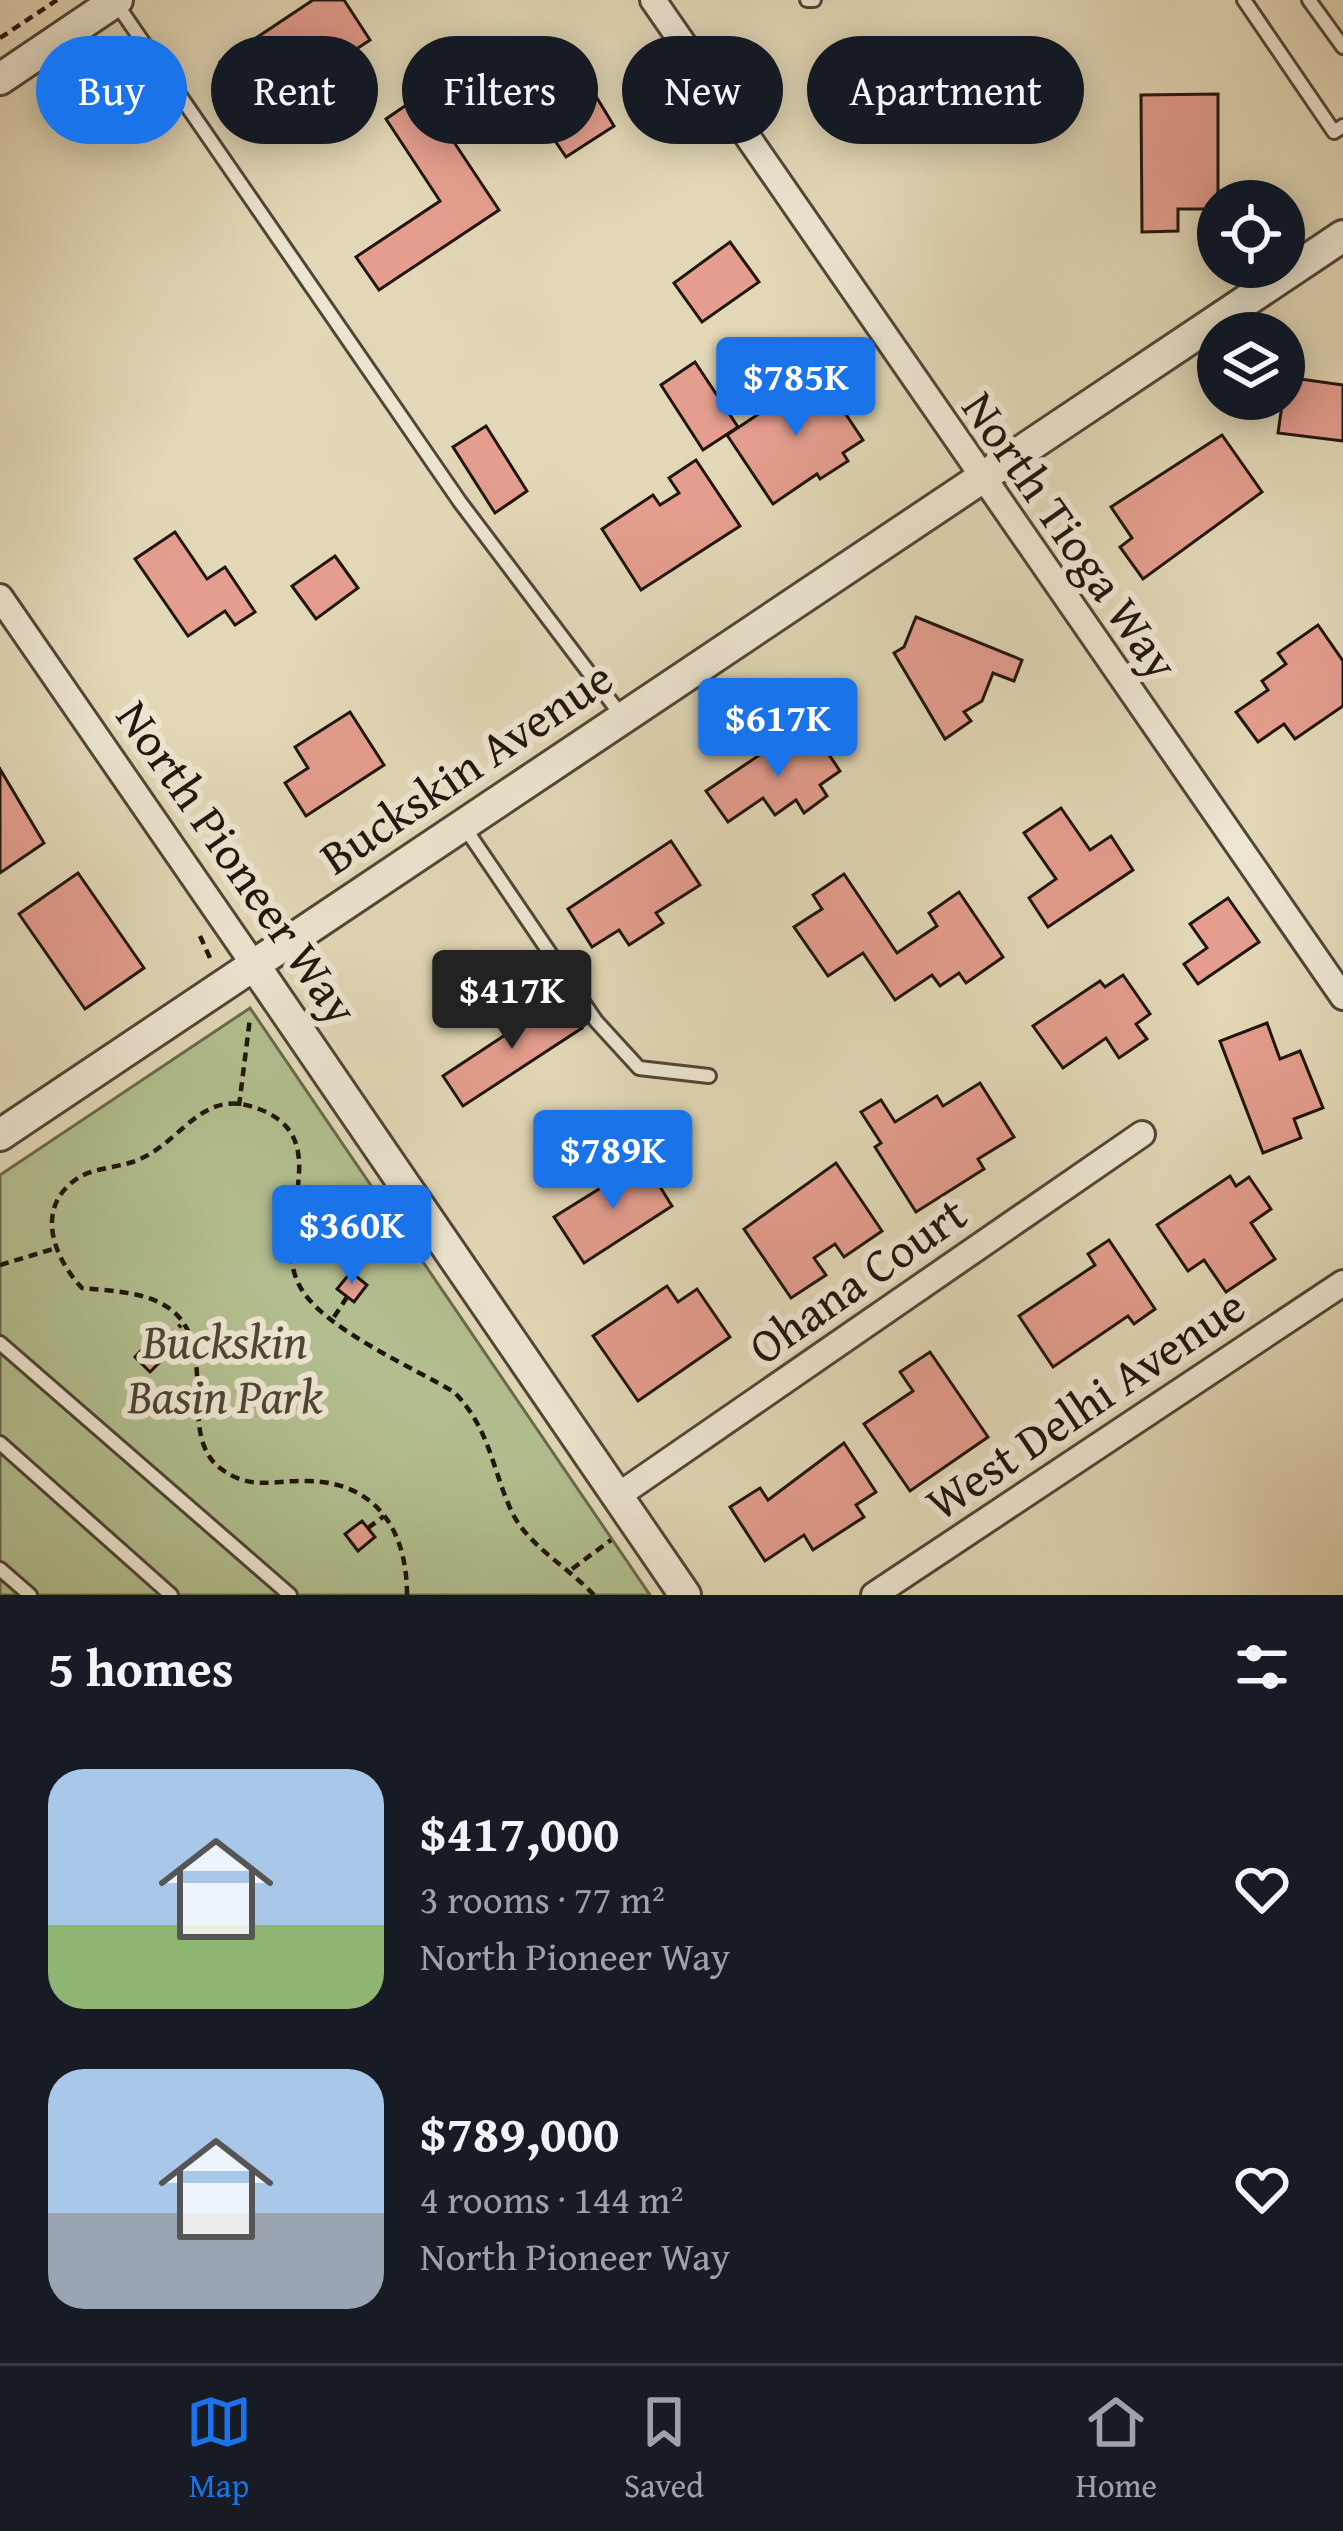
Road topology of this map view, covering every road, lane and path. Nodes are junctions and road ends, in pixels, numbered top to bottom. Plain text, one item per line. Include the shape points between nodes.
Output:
1 (57, 0) edge
2 (653, 0) edge
3 (1244, 0) edge
4 (1310, 0) edge
5 (116, 1) edge
6 (0, 38) edge
7 (1343, 47) edge
8 (0, 79) edge
9 (1343, 126) edge
10 (1343, 236) edge
11 (980, 480) junction
12 (0, 597) edge
13 (622, 716) junction
14 (460, 822) junction
15 (254, 965) junction
16 (1343, 998) edge
17 (250, 1018) dead end
18 (709, 1076) dead end
19 (239, 1106) junction
20 (1142, 1134) dead end
21 (0, 1135) edge
22 (53, 1249) junction
23 (0, 1265) edge
24 (1343, 1283) edge
25 (347, 1297) dead end
26 (333, 1319) junction
27 (181, 1325) junction
28 (0, 1343) edge
29 (157, 1348) dead end
30 (0, 1443) edge
31 (619, 1495) junction
32 (384, 1516) junction
33 (368, 1528) dead end
34 (615, 1537) dead end
35 (0, 1569) edge
36 (570, 1570) junction
37 (30, 1595) edge
38 (172, 1595) edge
39 (290, 1595) edge
40 (407, 1595) edge
41 (594, 1595) edge
42 (685, 1595) edge
43 (874, 1595) edge

1 - 6 path
2 - 11 street, North Tioga Way
3 - 9 lane via 1334,132
4 - 7 lane
5 - 8 street
5 - 13 lane via 460,502
10 - 11 street, Buckskin Avenue
11 - 13 street, Buckskin Avenue
11 - 16 street, North Tioga Way
12 - 15 street, North Pioneer Way
13 - 14 street, Buckskin Avenue
14 - 15 street, Buckskin Avenue
14 - 18 lane via 596,1021 640,1068
15 - 21 street, Buckskin Avenue
15 - 31 street, North Pioneer Way
17 - 19 path
19 - 22 path via 202,1109 159,1149 80,1175 53,1208
19 - 26 path via 268,1113 290,1132 300,1162 286,1242 291,1267 303,1293
20 - 31 street, Ohana Court
22 - 23 path
22 - 27 path via 82,1288 150,1298
24 - 43 street, West Delhi Avenue
25 - 26 path
26 - 36 path via 454,1392 486,1431 511,1511
27 - 29 path
27 - 32 path via 200,1365 197,1426 217,1466 250,1484 347,1486
28 - 39 lane
30 - 38 lane
31 - 42 street, North Pioneer Way
32 - 33 path
32 - 40 path via 407,1562
34 - 36 path
35 - 37 lane
36 - 41 path

